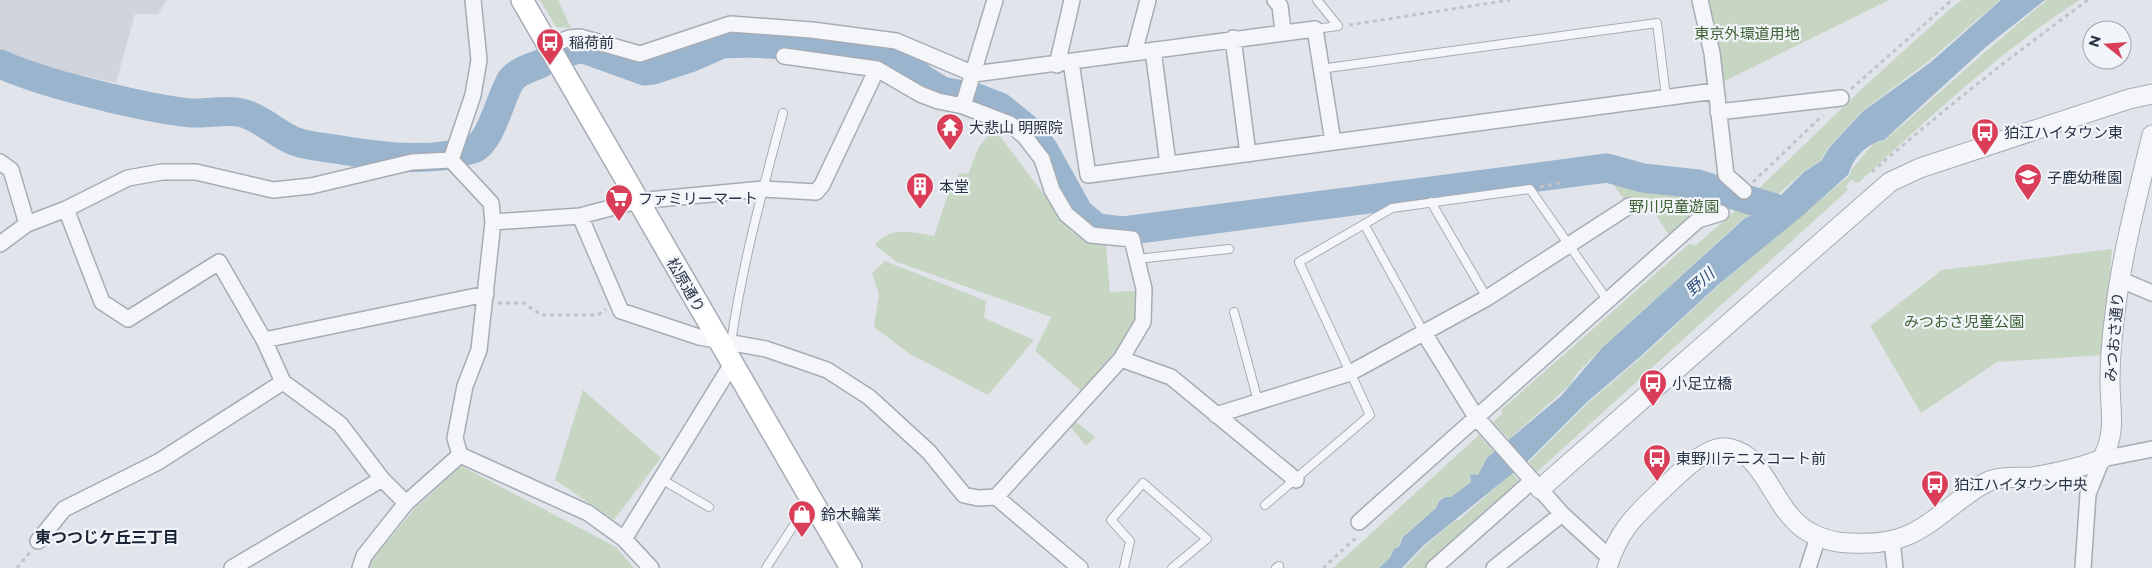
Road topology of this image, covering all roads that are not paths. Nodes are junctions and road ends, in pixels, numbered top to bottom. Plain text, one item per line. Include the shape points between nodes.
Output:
1 (473, 0) edge
2 (522, 0) edge
3 (995, 0) edge
4 (1072, 0) edge
5 (1148, 0) edge
6 (1275, 0) edge
7 (1317, 0) edge
8 (1700, 0) edge
9 (1315, 29) junction
10 (1283, 31) junction
11 (1233, 38) junction
12 (548, 46) junction
13 (1153, 50) junction
14 (1134, 53) junction
15 (784, 56) dead end
16 (1064, 63) junction
17 (877, 69) junction
18 (1320, 70) junction
19 (971, 80) junction
20 (1715, 90) junction
21 (2152, 94) edge
22 (1666, 97) junction
23 (1841, 98) dead end
24 (964, 103) junction
25 (1718, 112) junction
26 (783, 113) dead end
27 (2152, 135) edge
28 (1333, 142) junction
29 (1248, 154) junction
30 (451, 160) junction
31 (0, 162) edge
32 (1168, 164) junction
33 (763, 189) junction
34 (1744, 191) dead end
35 (637, 201) junction
36 (1431, 202) junction
37 (1629, 206) dead end
38 (66, 209) junction
39 (1721, 213) dead end
40 (580, 216) junction
41 (493, 222) junction
42 (26, 224) junction
43 (1364, 224) junction
44 (0, 244) edge
45 (1570, 245) junction
46 (1229, 249) dead end
47 (1137, 259) junction
48 (2119, 279) junction
49 (2152, 293) edge
50 (485, 298) junction
51 (1487, 298) junction
52 (1608, 301) junction
53 (1234, 312) dead end
54 (1424, 333) junction
55 (264, 340) junction
56 (724, 342) junction
57 (1121, 359) junction
58 (732, 364) junction
59 (1350, 373) junction
60 (283, 382) junction
61 (1258, 402) junction
62 (1216, 415) junction
63 (1481, 422) junction
64 (2152, 449) edge
65 (460, 455) junction
66 (2102, 459) junction
67 (382, 479) junction
68 (661, 479) junction
69 (1296, 480) junction
70 (1534, 483) junction
71 (996, 497) junction
72 (406, 503) junction
73 (1265, 504) dead end
74 (709, 507) dead end
75 (805, 508) dead end
76 (1562, 514) junction
77 (1359, 522) dead end
78 (1818, 537) junction
79 (624, 539) junction
80 (1892, 541) junction
81 (38, 542) road end
82 (1609, 563) edge
83 (232, 568) edge
84 (360, 568) edge
85 (651, 568) edge
86 (766, 568) edge
87 (851, 568) edge
88 (1080, 568) edge
89 (1124, 568) edge
90 (1172, 568) edge
91 (1434, 568) edge
92 (1494, 568) edge
93 (1808, 568) edge
94 (1895, 568) edge
95 (2083, 568) edge

1 - 30 street via 479,60 473,96
2 - 12 main road, 松原通り
3 - 19 street
4 - 16 street
5 - 14 street
6 - 10 street via 1280,6
7 - 9 lane via 1338,26
8 - 20 street via 1712,53
9 - 10 street
9 - 18 street
10 - 11 street
11 - 13 street
11 - 29 street
12 - 19 street via 580,37 640,54 730,24 803,29 896,41
12 - 35 main road, 松原通り
13 - 14 street
13 - 32 street
14 - 16 street
15 - 17 street
16 - 19 street
16 - 32 street via 1088,175
17 - 24 street via 920,94
17 - 33 street via 816,192
18 - 22 lane via 1657,23
18 - 28 street
19 - 24 street
20 - 22 street
20 - 25 street
21 - 70 street via 1934,163 1890,182
22 - 28 street
23 - 25 street
24 - 47 street via 1010,124 1025,137 1042,159 1052,190 1066,214 1091,235 1132,239
25 - 34 street via 1726,175
26 - 33 lane
27 - 48 street, みつおさ通り
28 - 29 street
29 - 32 street
30 - 38 street via 412,162 311,186 273,190 196,172 162,172 128,178
30 - 41 street via 491,203
31 - 42 street via 11,170
33 - 35 street
33 - 56 lane
35 - 40 street
35 - 56 main road, 松原通り
36 - 43 lane via 1392,208
36 - 45 lane via 1530,189
36 - 51 lane
37 - 45 street
38 - 42 street
38 - 55 street via 102,302 128,319 219,262
39 - 52 street via 1698,220
40 - 41 street
40 - 56 street via 621,312
41 - 50 street
42 - 44 street
43 - 54 lane
43 - 59 lane via 1299,262
45 - 51 street
45 - 52 lane
46 - 47 lane
47 - 57 street via 1144,289 1144,322
48 - 49 street
48 - 66 street, みつおさ通り via 2111,351 2113,423
50 - 55 street
50 - 65 street via 479,350 465,386 455,438
51 - 54 street
52 - 63 street
53 - 61 lane
54 - 59 street
54 - 63 street
55 - 60 street
56 - 58 main road, 松原通り
56 - 71 street via 766,349 826,370 870,398 929,452 964,495
57 - 62 street via 1171,376
57 - 71 street
58 - 68 street
58 - 87 main road, 松原通り
59 - 61 street
59 - 69 lane via 1370,415
60 - 67 street via 340,424
60 - 81 street via 158,462 64,509
61 - 62 street
62 - 69 street
63 - 70 street
63 - 77 street
64 - 66 street
65 - 72 street
65 - 79 street via 588,513
66 - 80 street via 2089,465 2033,476 1992,480 1980,485 1908,537
66 - 95 street, みつおさ通り via 2088,494
67 - 72 street
67 - 83 street
68 - 74 lane
68 - 79 street
69 - 73 lane
70 - 76 street
70 - 91 street
71 - 88 street
72 - 84 street via 364,556
75 - 86 lane
76 - 82 street
76 - 92 street
78 - 80 street via 1851,544
78 - 82 street via 1791,518 1749,457 1734,449 1718,448 1686,468 1638,514 1622,532
78 - 93 street
79 - 85 street
80 - 94 street
89 - 90 lane via 1130,541 1111,520 1143,483 1207,539

